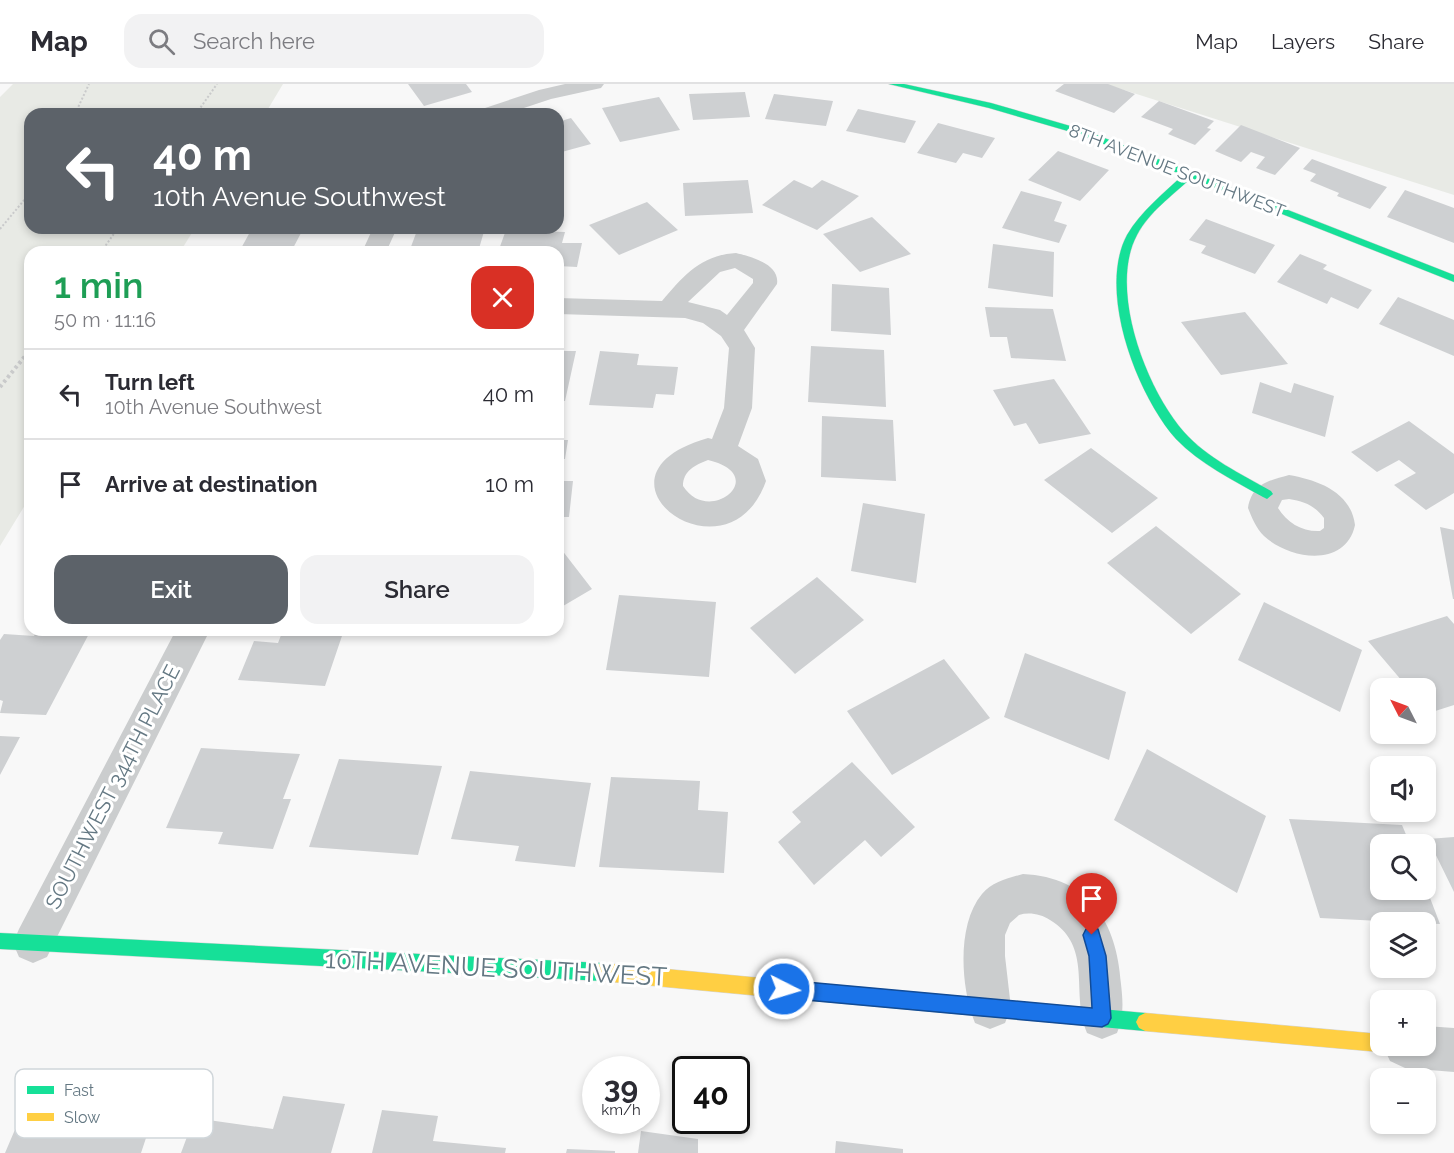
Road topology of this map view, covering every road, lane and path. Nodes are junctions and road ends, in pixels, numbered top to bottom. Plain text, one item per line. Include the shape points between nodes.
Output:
1 (89, 84) edge
2 (217, 84) edge
3 (594, 84) edge
4 (893, 84) edge
5 (543, 89) edge
6 (78, 108) edge
7 (200, 108) edge
8 (500, 108) edge
9 (1189, 175) junction
10 (24, 200) edge
11 (0, 229) edge
12 (1454, 279) edge
13 (564, 306) edge
14 (668, 310) junction
15 (730, 330) junction
16 (24, 357) edge
17 (0, 387) edge
18 (722, 451) dead end
19 (1267, 494) dead end
20 (190, 636) edge
21 (17, 942) edge
22 (990, 1008) junction
23 (1102, 1018) junction
24 (1370, 1042) edge
25 (1436, 1049) edge
26 (1454, 1050) edge

1 - 6 path
2 - 7 path
3 - 5 street
4 - 9 street, 8TH AVENUE SOUTHWEST via 1038,118
5 - 8 street
9 - 12 street, 8TH AVENUE SOUTHWEST
9 - 19 street via 1139,223 1126,248 1124,305 1147,379 1170,422 1192,446
10 - 11 path
13 - 14 street
14 - 15 street via 711,316
14 - 15 street via 711,265 726,260 744,263 766,276 765,284
15 - 18 street via 742,348 741,368 738,408
16 - 17 path
20 - 21 street, SOUTHWEST 344TH PLACE
21 - 22 street, 10TH AVENUE SOUTHWEST via 600,972
22 - 23 street, 10TH AVENUE SOUTHWEST
22 - 23 street via 987,925 995,909 1009,898 1026,893 1045,895 1063,903 1080,917 1092,935 1098,956
23 - 24 street, 10TH AVENUE SOUTHWEST
25 - 26 street

